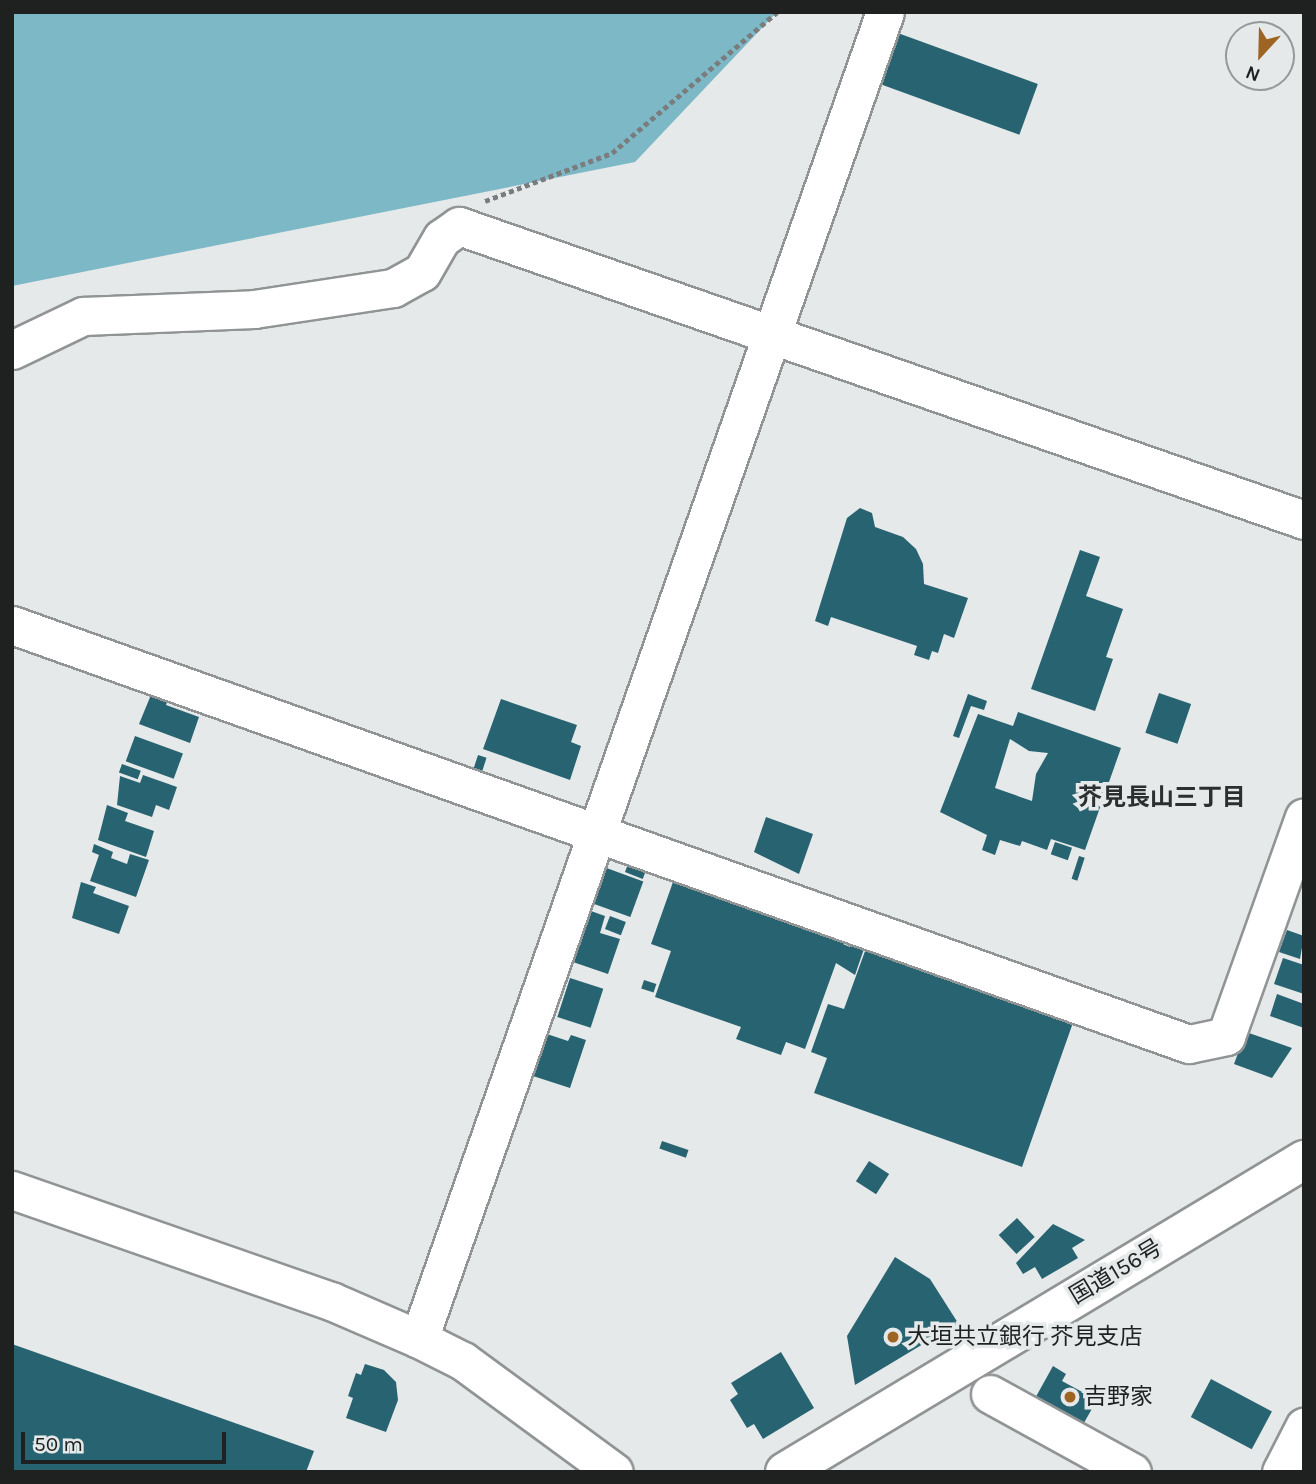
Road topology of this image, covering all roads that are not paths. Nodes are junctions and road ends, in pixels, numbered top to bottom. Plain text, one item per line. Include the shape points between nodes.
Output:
1 (885, 12) edge
2 (769, 332) junction
3 (12, 350) edge
4 (1304, 520) edge
5 (12, 625) edge
6 (1304, 817) edge
7 (596, 830) junction
8 (1304, 1160) edge
9 (12, 1190) edge
10 (419, 1339) junction
11 (990, 1394) dead end
12 (1304, 1427) edge
13 (614, 1472) edge
14 (785, 1472) edge
15 (1132, 1472) edge
16 (1280, 1472) edge

1 - 2 street
2 - 3 street via 459,226 442,238 422,272 393,288 254,309 83,316
2 - 4 street
2 - 7 street
5 - 7 street
6 - 7 street via 1226,1036 1189,1044
7 - 10 street
8 - 14 highway, 国道156号
9 - 10 street via 331,1301
10 - 13 street via 463,1361
11 - 15 street
12 - 16 street

